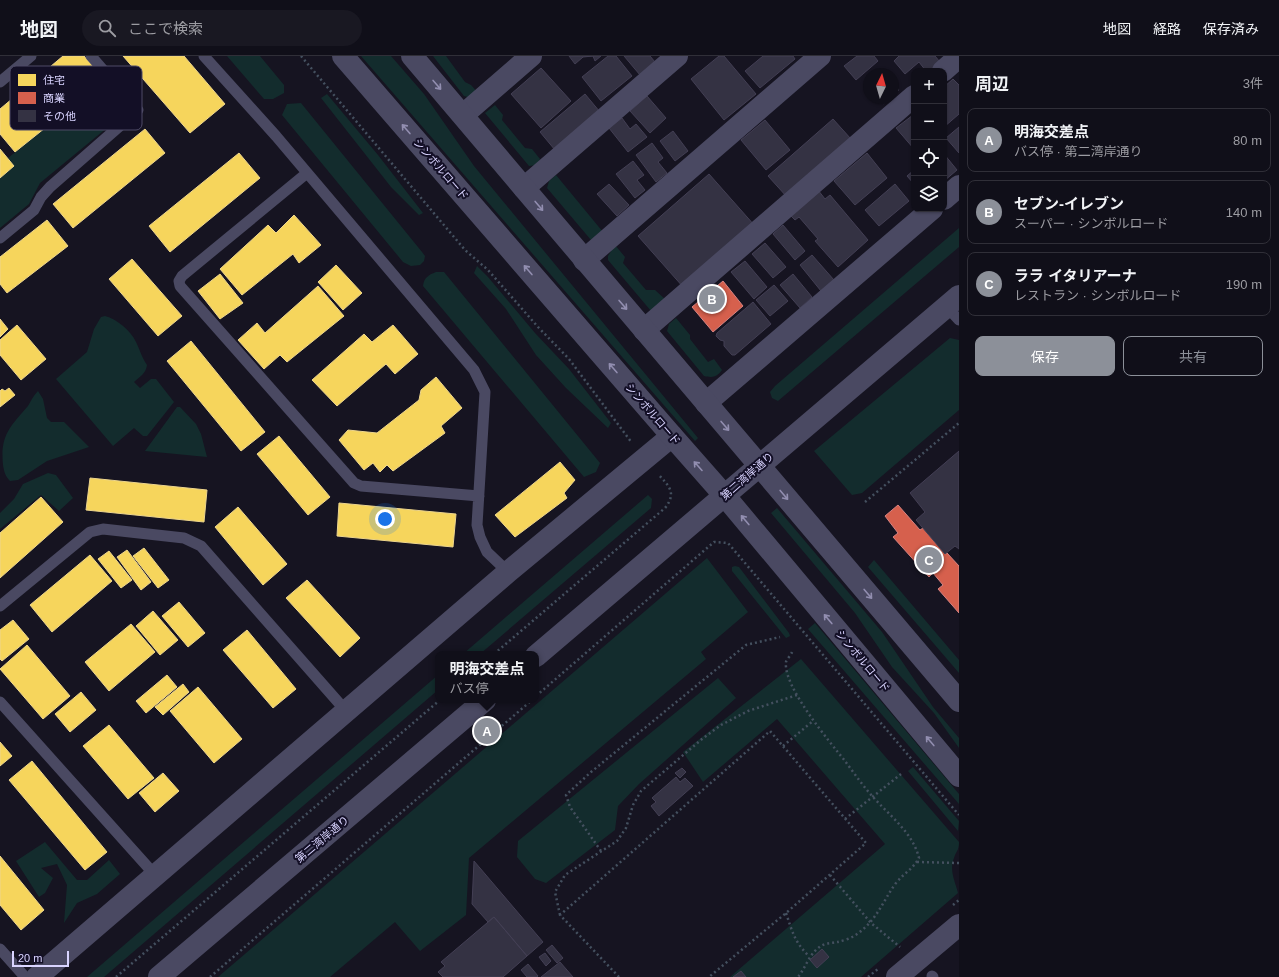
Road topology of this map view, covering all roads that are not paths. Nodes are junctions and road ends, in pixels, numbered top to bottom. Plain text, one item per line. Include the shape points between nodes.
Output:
1 (31, 56) edge
2 (91, 56) edge
3 (204, 56) edge
4 (343, 56) edge
5 (412, 56) edge
6 (532, 56) edge
7 (677, 56) edge
8 (820, 56) edge
9 (19, 66) edge
10 (100, 66) edge
11 (10, 74) edge
12 (0, 82) edge
13 (911, 99) edge
14 (462, 115) junction
15 (115, 130) edge
16 (307, 173) junction
17 (959, 186) edge
18 (524, 188) junction
19 (947, 196) edge
20 (929, 212) edge
21 (0, 238) edge
22 (584, 260) junction
23 (955, 308) edge
24 (644, 330) junction
25 (706, 403) junction
26 (672, 436) junction
27 (759, 465) junction
28 (479, 496) junction
29 (724, 496) junction
30 (508, 572) junction
31 (0, 606) edge
32 (539, 653) edge
33 (959, 701) edge
34 (0, 702) edge
35 (481, 703) edge
36 (346, 711) junction
37 (959, 776) edge
38 (155, 875) junction
39 (959, 925) edge
40 (0, 949) edge
41 (25, 977) edge
42 (37, 977) edge
43 (159, 977) edge
44 (896, 977) edge

1 - 9 lane
2 - 10 lane
3 - 16 lane
26 -> 4 street, シンボルロード
5 -> 14 street
6 - 14 street
7 - 18 street
8 - 22 street
11 - 12 lane
13 - 24 street
14 - 18 street
15 - 21 lane via 50,187 34,210
16 - 28 lane via 474,370 485,392
16 - 28 lane via 182,276 180,286 354,483 361,486
17 - 19 street
18 -> 22 street
20 - 25 street
22 -> 24 street
23 - 27 street, 第二湾岸通り
24 - 25 street
25 -> 27 street
29 -> 26 street, シンボルロード
26 - 30 street
27 - 29 street, 第二湾岸通り
27 -> 33 street
28 - 30 lane via 477,525 480,537 487,552
29 - 32 street, 第二湾岸通り
37 -> 29 street, シンボルロード
30 - 36 street
31 - 36 lane via 90,532 103,529 184,538 201,546
34 - 38 lane
35 - 43 street, 第二湾岸通り
36 - 38 street
38 - 42 street
39 - 44 street
40 - 41 lane

